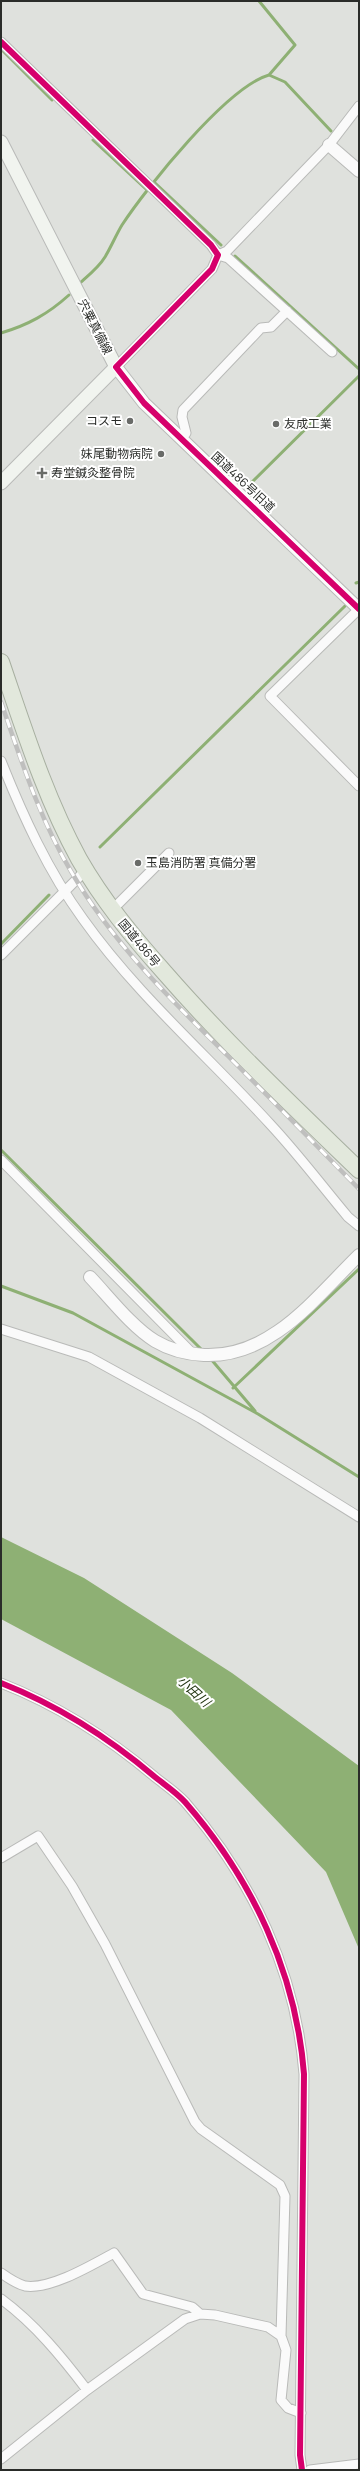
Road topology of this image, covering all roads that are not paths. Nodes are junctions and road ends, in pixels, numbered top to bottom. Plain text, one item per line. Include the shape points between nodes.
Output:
1 (1, 42) edge
2 (359, 106) edge
3 (1, 142) edge
4 (329, 146) junction
5 (359, 170) edge
6 (218, 255) junction
7 (287, 311) junction
8 (332, 352) dead end
9 (116, 367) junction
10 (181, 438) junction
11 (1, 483) edge
12 (358, 605) edge
13 (1, 662) edge
14 (1, 761) edge
15 (359, 786) edge
16 (169, 853) dead end
17 (86, 870) junction
18 (64, 891) junction
19 (112, 910) junction
20 (1, 955) edge
21 (1, 1160) edge
22 (359, 1170) edge
23 (359, 1226) edge
24 (359, 1255) edge
25 (90, 1278) dead end
26 (1, 1329) edge
27 (196, 1354) junction
28 (359, 1517) edge
29 (1, 1683) edge
30 (1, 1858) edge
31 (1, 2273) edge
32 (1, 2299) edge
33 (200, 2314) junction
34 (281, 2336) junction
35 (87, 2390) junction
36 (301, 2413) junction
37 (1, 2459) edge
38 (359, 2464) edge
39 (302, 2470) edge
40 (310, 2470) edge

1 - 6 street via 211,244
2 - 4 street
3 - 9 main road, 宍粟真備線
4 - 5 street
4 - 6 street via 227,251
6 - 7 street via 228,258
6 - 9 street via 212,269
7 - 8 street
7 - 10 street via 271,327 261,328 183,410 186,433
9 - 10 street, 国道486号旧道 via 133,392
9 - 11 main road, 宍粟真備線
10 - 12 street, 国道486号旧道
12 - 15 street via 270,696
13 - 17 highway, 国道486号 via 34,760 67,835
14 - 18 street via 31,830
16 - 19 street
17 - 18 street
17 - 19 highway, 国道486号
18 - 20 street
18 - 23 street via 126,975 271,1124 348,1217
19 - 22 highway, 国道486号 via 204,1018
21 - 27 street
24 - 27 street via 269,1339 240,1352
25 - 27 street via 154,1340
26 - 28 street via 89,1357 200,1418
29 - 36 street via 88,1727 184,1801 229,1858 261,1914 280,1962 296,2016 304,2074
30 - 34 street via 38,1836 72,1886 105,1944 195,2122 201,2130 280,2185 285,2196
31 - 33 street via 25,2286 39,2286 81,2270 114,2253 143,2294 192,2307
32 - 35 street via 18,2312 58,2353
33 - 34 street via 268,2327
33 - 35 street via 185,2319
34 - 36 street via 286,2350 281,2400 288,2408
35 - 37 street
36 - 39 street
38 - 40 street

